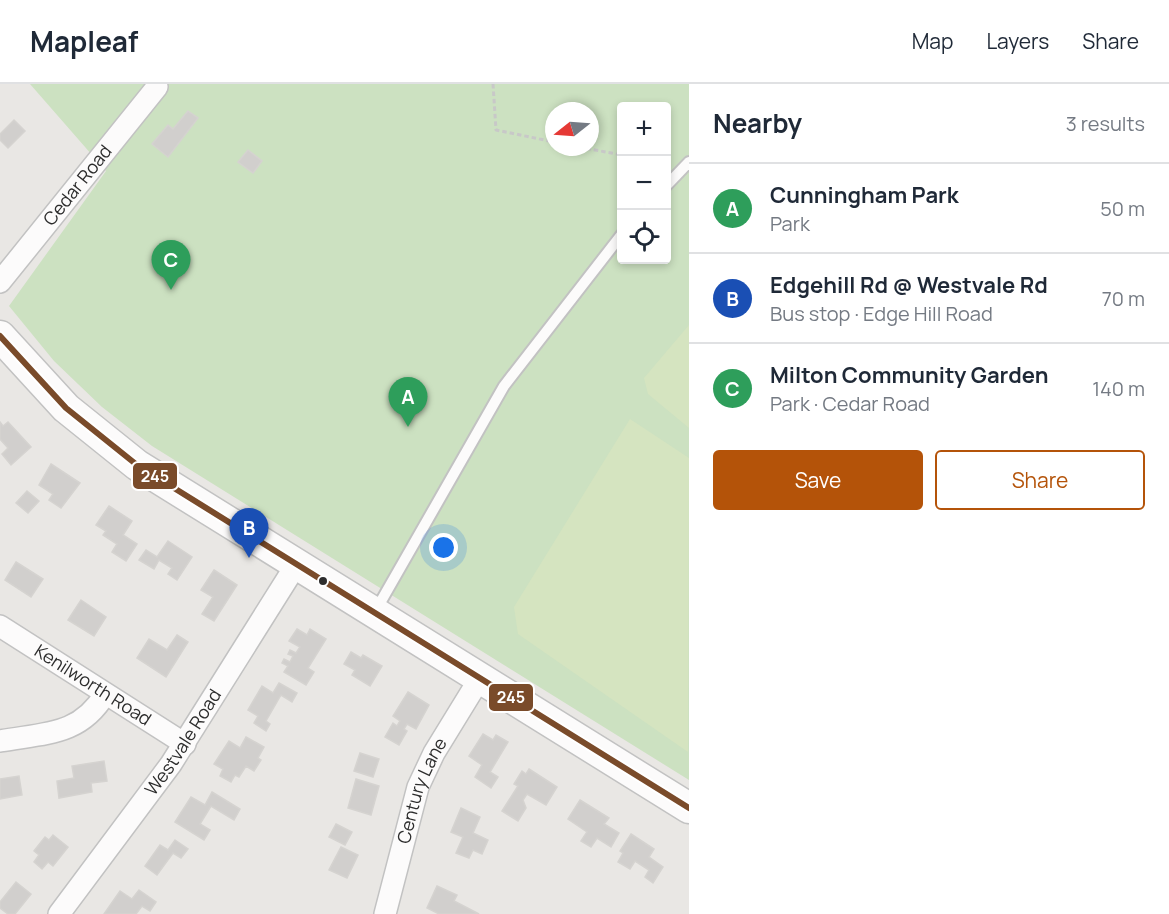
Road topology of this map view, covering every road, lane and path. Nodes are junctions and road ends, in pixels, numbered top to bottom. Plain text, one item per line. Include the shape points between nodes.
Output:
1 (493, 84) edge
2 (157, 87) dead end
3 (545, 140) edge
4 (599, 151) edge
5 (617, 154) edge
6 (689, 162) edge
7 (671, 181) edge
8 (617, 239) edge
9 (0, 282) edge
10 (0, 336) edge
11 (296, 565) junction
12 (374, 612) junction
13 (0, 626) edge
14 (480, 678) junction
15 (105, 694) junction
16 (0, 741) edge
17 (184, 744) junction
18 (689, 808) edge
19 (59, 914) edge
20 (385, 914) edge

1 - 3 path via 496,130
2 - 9 street, Cedar Road
4 - 5 path
6 - 7 lane
8 - 12 lane via 504,386
10 - 11 street via 58,400 117,451
11 - 12 street
11 - 17 street, Westvale Road
12 - 14 street
13 - 15 street, Kenilworth Road
14 - 18 street
14 - 20 street, Century Lane via 425,770 412,805
15 - 16 street via 93,712 77,724
15 - 17 street, Kenilworth Road
17 - 19 street, Westvale Road

